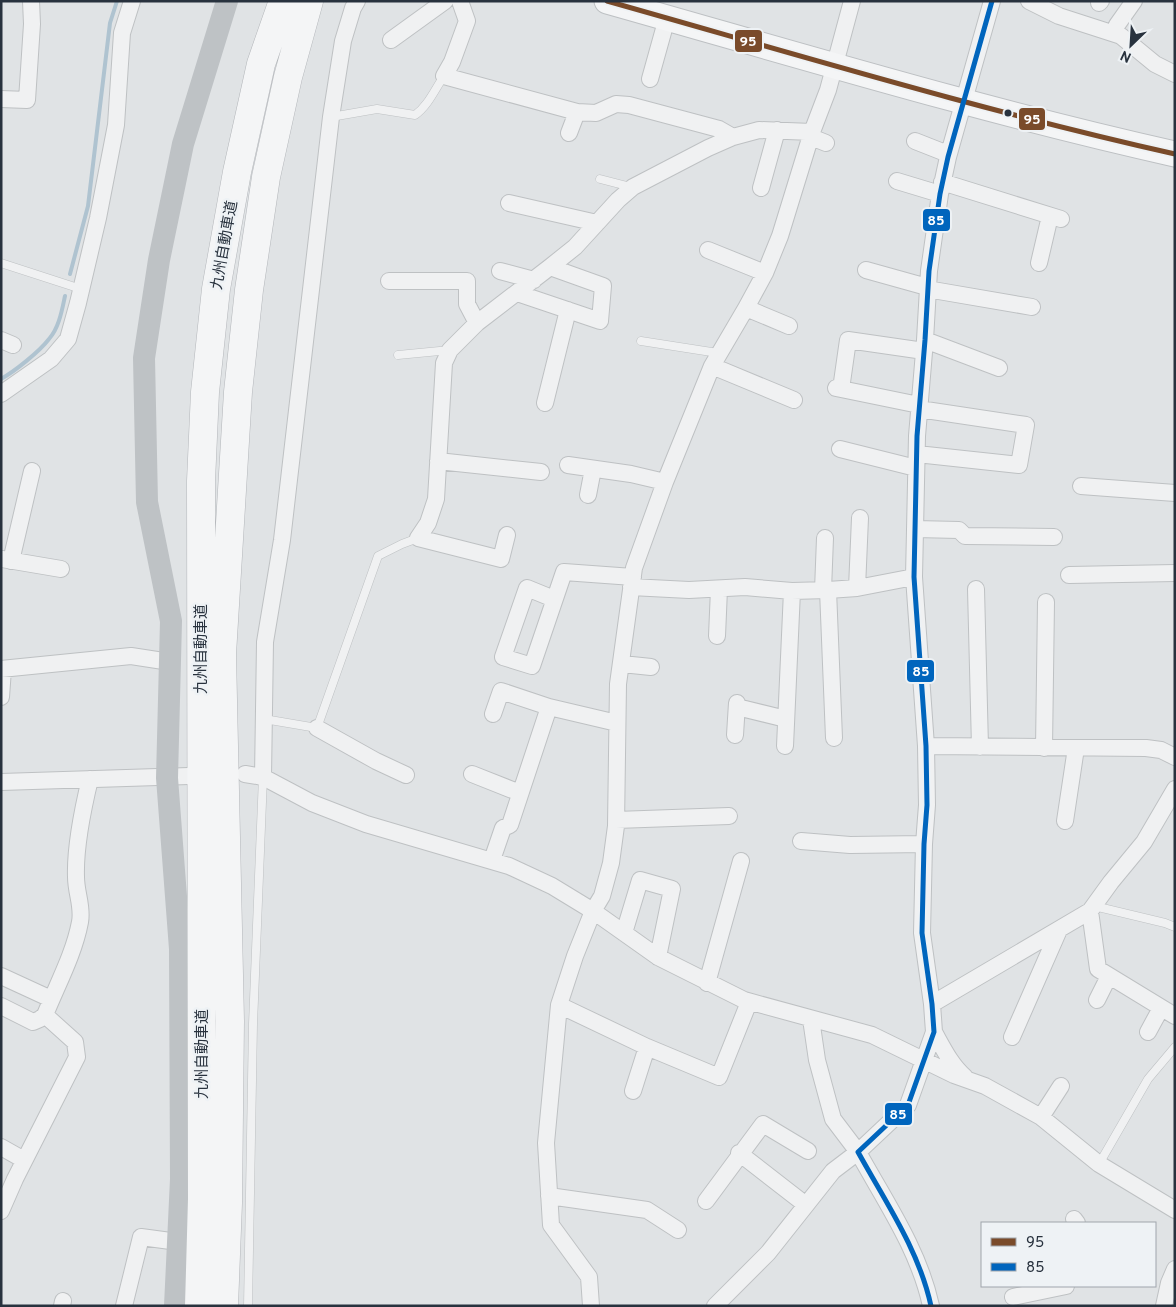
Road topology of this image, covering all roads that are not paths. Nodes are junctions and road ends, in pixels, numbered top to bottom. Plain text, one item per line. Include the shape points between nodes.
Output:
1 (31, 1) edge
2 (132, 1) edge
3 (227, 1) edge
4 (284, 1) edge
5 (309, 1) edge
6 (357, 1) edge
7 (444, 1) edge
8 (460, 1) edge
9 (606, 1) edge
10 (852, 1) edge
11 (992, 1) edge
12 (1134, 1) edge
13 (1033, 2) edge
14 (667, 18) junction
15 (1114, 33) junction
16 (391, 40) dead end
17 (836, 65) junction
18 (1175, 74) edge
19 (444, 76) junction
20 (650, 79) dead end
21 (1, 99) edge
22 (964, 101) junction
23 (577, 112) junction
24 (331, 116) junction
25 (777, 130) junction
26 (569, 133) dead end
27 (733, 137) junction
28 (816, 137) junction
29 (914, 141) dead end
30 (948, 154) junction
31 (1175, 154) edge
32 (600, 179) dead end
33 (897, 181) dead end
34 (633, 187) junction
35 (761, 188) dead end
36 (941, 188) junction
37 (509, 203) dead end
38 (597, 223) junction
39 (708, 250) dead end
40 (1, 263) edge
41 (1039, 263) dead end
42 (550, 268) junction
43 (866, 270) dead end
44 (500, 271) dead end
45 (765, 272) junction
46 (534, 280) junction
47 (389, 281) dead end
48 (927, 288) junction
49 (81, 289) junction
50 (517, 292) junction
51 (1032, 307) dead end
52 (746, 308) junction
53 (568, 310) junction
54 (477, 324) junction
55 (788, 326) dead end
56 (642, 342) dead end
57 (925, 345) junction
58 (450, 350) junction
59 (398, 355) dead end
60 (715, 360) junction
61 (999, 368) dead end
62 (1, 394) edge
63 (794, 400) dead end
64 (545, 403) dead end
65 (919, 407) junction
66 (840, 449) dead end
67 (916, 461) junction
68 (438, 462) junction
69 (568, 465) dead end
70 (593, 469) junction
71 (32, 471) dead end
72 (541, 472) dead end
73 (665, 482) junction
74 (1081, 486) dead end
75 (1175, 493) edge
76 (588, 495) dead end
77 (860, 518) dead end
78 (915, 529) junction
79 (507, 535) dead end
80 (1054, 537) dead end
81 (418, 538) junction
82 (825, 538) dead end
83 (6, 560) edge
84 (61, 569) dead end
85 (1175, 573) edge
86 (1069, 575) dead end
87 (914, 577) junction
88 (632, 582) junction
89 (857, 588) junction
90 (719, 589) junction
91 (976, 589) dead end
92 (825, 590) junction
93 (792, 591) junction
94 (554, 599) dead end
95 (1046, 602) dead end
96 (717, 636) dead end
97 (170, 662) junction
98 (622, 664) junction
99 (651, 667) dead end
100 (2, 669) edge
101 (1, 697) edge
102 (549, 707) junction
103 (493, 714) dead end
104 (264, 719) junction
105 (786, 719) junction
106 (617, 723) junction
107 (317, 728) junction
108 (735, 736) dead end
109 (832, 738) dead end
110 (785, 746) dead end
111 (926, 746) junction
112 (980, 747) junction
113 (1044, 748) junction
114 (1076, 748) junction
115 (1175, 757) edge
116 (245, 774) dead end
117 (472, 774) dead end
118 (406, 776) dead end
119 (178, 777) junction
120 (263, 777) junction
121 (90, 779) junction
122 (1, 782) edge
123 (1175, 789) edge
124 (520, 792) junction
125 (729, 816) dead end
126 (616, 820) junction
127 (1065, 821) dead end
128 (801, 841) dead end
129 (924, 844) junction
130 (492, 860) junction
131 (741, 861) dead end
132 (1092, 909) junction
133 (593, 911) junction
134 (1175, 927) edge
135 (1059, 930) junction
136 (624, 933) junction
137 (658, 957) junction
138 (1, 976) edge
139 (1109, 976) junction
140 (707, 983) junction
141 (51, 999) junction
142 (1097, 1000) dead end
143 (749, 1002) junction
144 (932, 1004) junction
145 (559, 1005) junction
146 (1, 1006) edge
147 (1168, 1012) edge
148 (45, 1015) junction
149 (811, 1019) junction
150 (934, 1032) junction
151 (1148, 1032) dead end
152 (1012, 1037) dead end
153 (647, 1047) junction
154 (1175, 1047) edge
155 (924, 1060) junction
156 (968, 1080) junction
157 (1061, 1086) dead end
158 (634, 1091) dead end
159 (1041, 1117) junction
160 (1, 1147) edge
161 (808, 1151) dead end
162 (858, 1152) junction
163 (739, 1153) junction
164 (24, 1160) junction
165 (1099, 1164) junction
166 (549, 1196) junction
167 (706, 1201) dead end
168 (806, 1205) junction
169 (1175, 1210) edge
170 (1, 1211) edge
171 (678, 1230) dead end
172 (178, 1242) junction
173 (1175, 1269) edge
174 (1061, 1287) edge
175 (1013, 1296) edge
176 (124, 1306) edge
177 (175, 1306) edge
178 (199, 1306) edge
179 (224, 1306) edge
180 (248, 1306) edge
181 (591, 1306) edge
182 (715, 1306) edge
183 (931, 1306) edge
184 (1164, 1306) edge

1 - 21 street via 28,100
2 - 49 street via 122,33 116,125
3 - 97 street via 183,144 159,260 144,358 147,502 171,621
4 - 178 highway, 九州自動車道 via 261,64 237,172 216,289 205,392 201,481 202,1199
5 - 179 highway, 九州自動車道 via 266,177 236,410 222,654 230,1021
6 - 24 street via 344,41
7 - 16 street
8 - 19 street via 467,21
9 - 14 main road
10 - 17 street
11 - 22 street
12 - 15 street
13 - 15 street via 1059,16
14 - 17 main road
14 - 20 street
15 - 18 street
17 - 22 main road
17 - 28 street
19 - 23 street
19 - 24 lane via 428,102 415,115 377,110
22 - 30 street
22 - 31 main road
23 - 26 street
23 - 27 street via 596,113 616,104 630,105 719,129
24 - 104 street via 282,540 264,642
25 - 27 street via 759,130
25 - 28 street
25 - 35 street
27 - 34 street
28 - 45 street
29 - 30 street
30 - 36 street
32 - 34 lane
33 - 36 street
34 - 38 street
36 - 41 street via 1055,218
36 - 48 street
37 - 38 street
38 - 42 street
39 - 45 street
40 - 49 lane
42 - 46 street
42 - 53 street via 603,286 600,321
43 - 48 street
44 - 46 street
45 - 52 street
46 - 50 street
47 - 54 street via 467,282 467,304
48 - 51 street
48 - 57 street
49 - 62 street via 68,339 51,360
50 - 53 street
50 - 54 street
52 - 55 street
52 - 60 street
53 - 64 street
54 - 58 street
56 - 60 lane
57 - 61 street
57 - 65 street
57 - 65 street via 848,340 838,389
58 - 59 lane
58 - 68 street via 444,362
60 - 63 street
60 - 73 street
65 - 67 street
65 - 67 street via 1026,425 1019,465
66 - 67 street
67 - 78 street
68 - 72 street
68 - 81 street via 436,499 428,523
69 - 70 street
70 - 73 street
70 - 76 street
71 - 83 street
73 - 88 street
74 - 75 street
77 - 89 street
78 - 80 street via 959,530 965,536
78 - 87 street
79 - 81 street via 501,559
81 - 107 lane via 378,556
82 - 92 street
83 - 84 street
85 - 86 street
87 - 89 street
87 - 111 street
88 - 90 street via 689,590
88 - 94 street via 564,572
88 - 98 street
89 - 92 street
90 - 93 street via 745,587
90 - 96 street
91 - 112 street
92 - 93 street
92 - 109 street
93 - 105 street
95 - 113 street
97 - 100 street via 131,656
97 - 119 street
98 - 99 street
98 - 106 street
100 - 101 street
102 - 103 street via 501,692
102 - 106 street
102 - 124 street
104 - 107 lane
104 - 120 street
105 - 108 street via 737,705
105 - 110 street
106 - 126 street
107 - 118 street
111 - 112 street
111 - 129 street
112 - 113 street
113 - 114 street
114 - 115 street via 1146,748 1161,750
114 - 127 street
116 - 120 street
117 - 124 street
119 - 121 street
119 - 172 street
120 - 130 street via 312,803 366,824
120 - 180 lane via 253,1024
121 - 122 street
121 - 141 street via 77,855 80,924 68,962
123 - 132 street via 1144,842
124 - 130 street via 510,825 503,828
125 - 126 street
126 - 133 street via 611,863 602,896
128 - 129 street via 850,845
129 - 144 street via 922,932
130 - 133 street via 552,886
131 - 140 street
132 - 134 lane
132 - 135 street
132 - 139 street via 1098,970
133 - 136 street
133 - 145 street
135 - 144 street
135 - 152 street
136 - 137 street
136 - 137 street via 640,880 672,889
137 - 140 street
138 - 141 street
139 - 142 street
139 - 147 street
140 - 143 street
141 - 148 street
143 - 149 street
143 - 153 street via 719,1077
144 - 150 street
145 - 153 street
145 - 166 street via 546,1143
146 - 148 street via 33,1022
147 - 151 street
148 - 164 street via 75,1042 77,1057
149 - 155 street via 872,1036
149 - 162 street via 817,1060 833,1118
150 - 155 street
150 - 156 street via 958,1071
153 - 158 street
154 - 165 lane via 1148,1079
155 - 156 street
155 - 162 street via 908,1105
156 - 159 street via 1006,1096
157 - 159 street
159 - 165 street
160 - 164 street
161 - 163 street via 763,1124
162 - 168 street via 832,1171
162 - 183 street via 916,1259
163 - 167 street
163 - 168 street
164 - 170 street
165 - 169 street
166 - 171 street via 647,1210
166 - 181 street via 552,1225 589,1277
168 - 182 street via 768,1253
172 - 176 street via 141,1237
172 - 177 street
173 - 184 street
174 - 175 street

